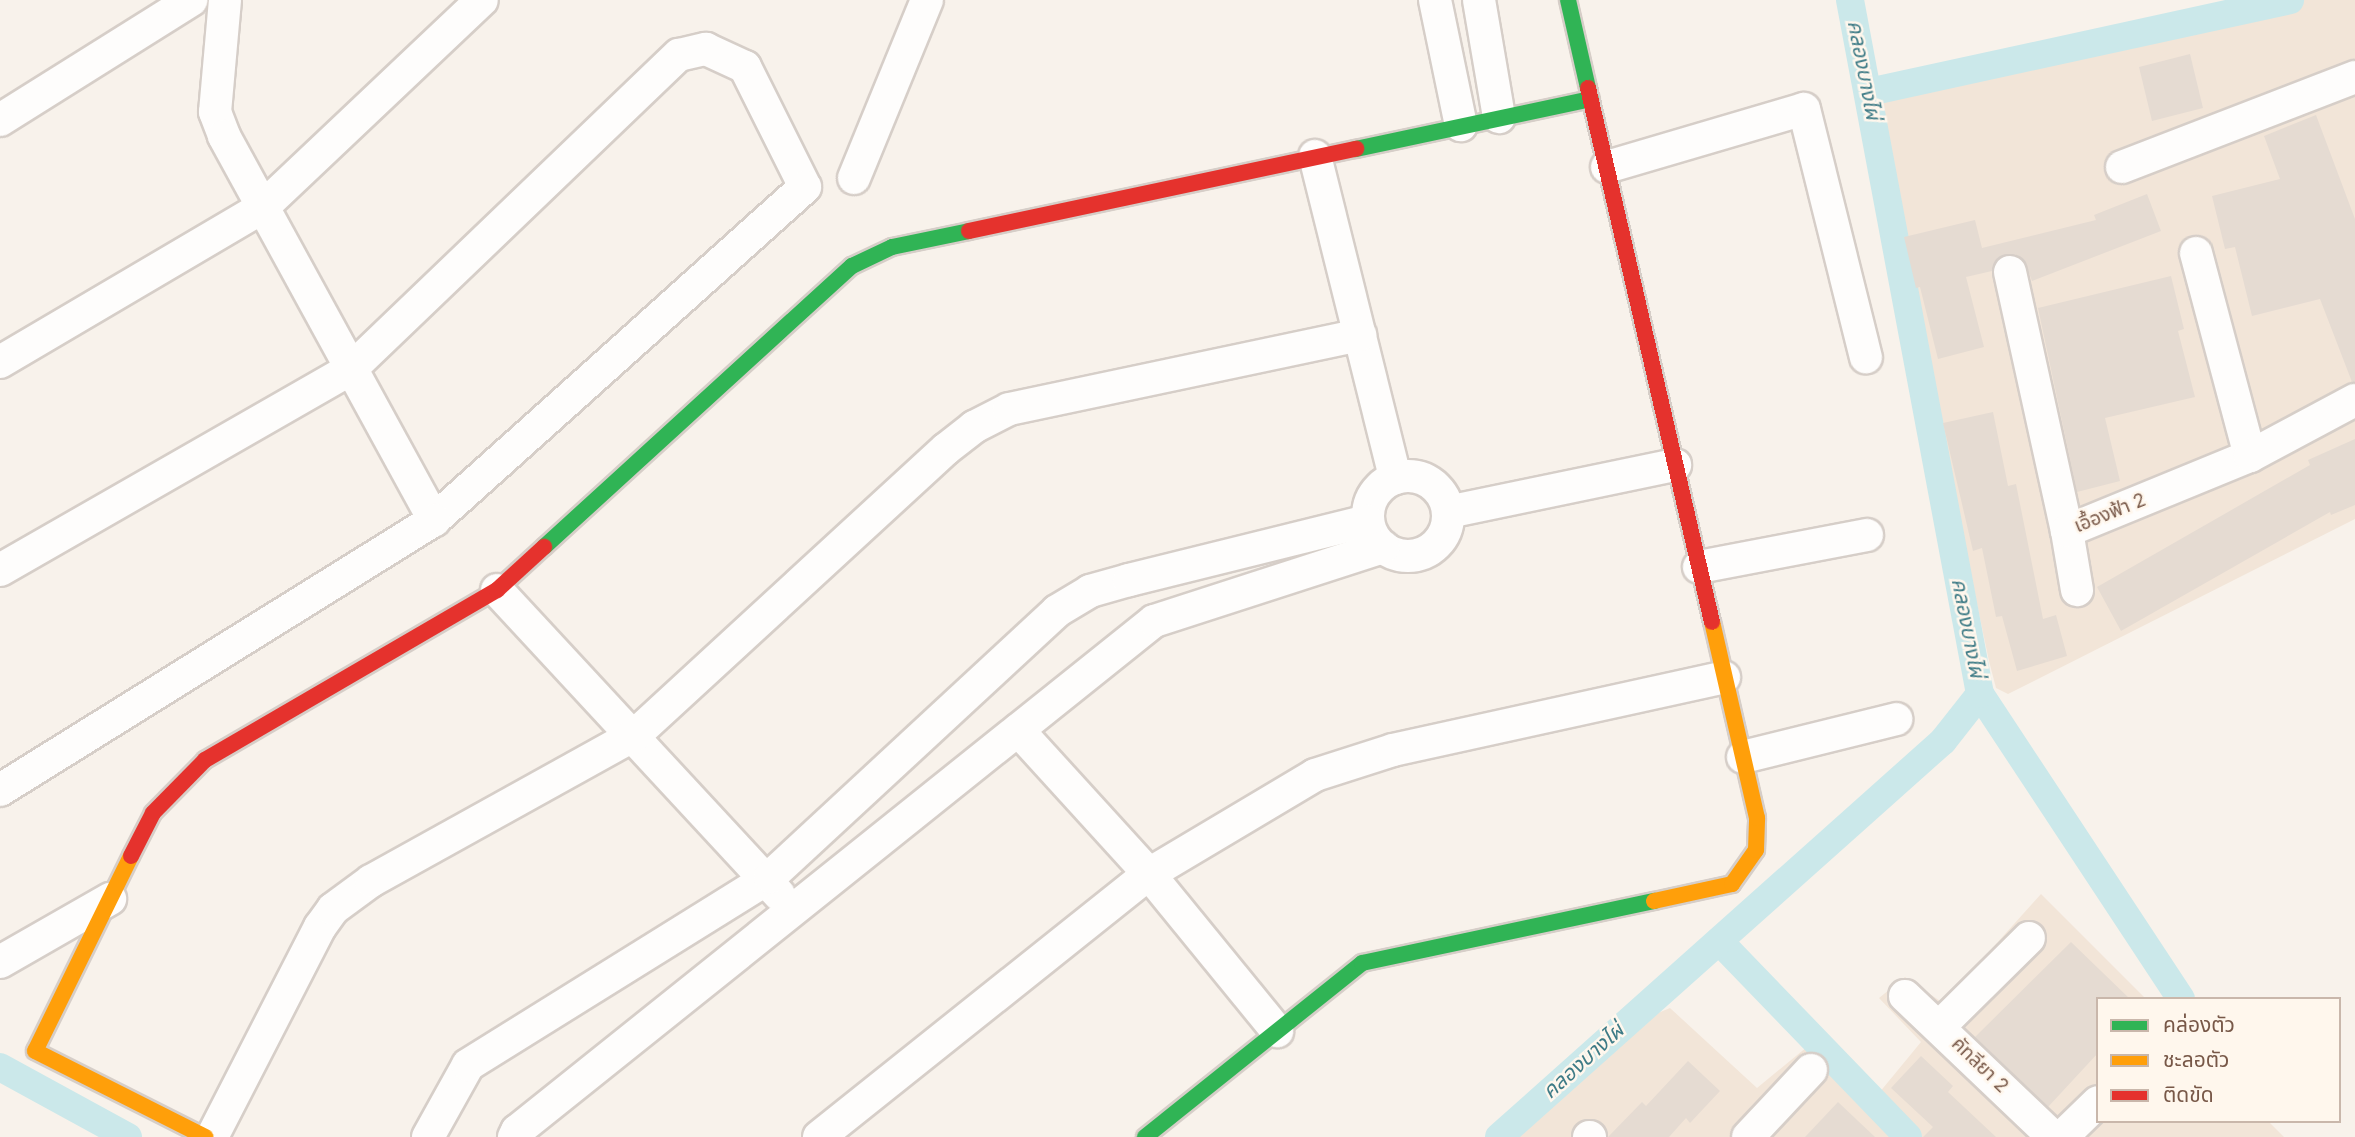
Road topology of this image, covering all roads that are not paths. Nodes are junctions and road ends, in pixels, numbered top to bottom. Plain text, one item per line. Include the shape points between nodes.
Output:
1 (191, 0) edge
2 (225, 0) edge
3 (482, 0) edge
4 (926, 0) edge
5 (1435, 0) edge
6 (1479, 0) edge
7 (1568, 0) edge
8 (2355, 77) edge
9 (1591, 99) junction
10 (1499, 117) junction
11 (0, 120) edge
12 (1461, 125) junction
13 (1315, 156) junction
14 (1607, 167) junction
15 (2122, 167) dead end
16 (854, 178) dead end
17 (263, 207) junction
18 (2196, 253) dead end
19 (2010, 272) dead end
20 (1360, 335) junction
21 (1866, 357) dead end
22 (0, 362) edge
23 (351, 369) junction
24 (2355, 400) edge
25 (2250, 456) junction
26 (1675, 465) junction
27 (1395, 478) junction
28 (1448, 512) junction
29 (434, 520) junction
30 (2067, 531) junction
31 (1376, 534) junction
32 (1867, 535) dead end
33 (1699, 567) junction
34 (0, 570) edge
35 (497, 590) junction
36 (2077, 590) dead end
37 (1724, 677) junction
38 (1896, 719) dead end
39 (1018, 730) junction
40 (632, 736) junction
41 (1743, 757) junction
42 (0, 790) edge
43 (1149, 874) junction
44 (765, 880) junction
45 (110, 899) junction
46 (794, 911) junction
47 (2029, 938) dead end
48 (0, 962) edge
49 (1905, 996) dead end
50 (1940, 1026) junction
51 (1277, 1031) junction
52 (1811, 1070) dead end
53 (2096, 1104) edge
54 (205, 1137) edge
55 (212, 1137) edge
56 (428, 1137) edge
57 (514, 1137) edge
58 (819, 1137) edge
59 (1145, 1137) edge
60 (1748, 1137) edge
61 (2053, 1137) edge
62 (2062, 1137) edge

1 - 11 street
2 - 17 street via 215,112
3 - 17 street
4 - 16 street
5 - 12 street
6 - 10 street
7 - 9 street
8 - 15 street
9 - 10 street
9 - 14 street
10 - 12 street
12 - 13 street
13 - 20 street
13 - 35 street via 892,247 852,267
14 - 21 street via 1804,109
14 - 26 street
17 - 22 street
17 - 23 street
18 - 25 street
19 - 30 street, เอื้องฟ้า 2
20 - 27 street
20 - 40 street via 1009,409 974,427
23 - 29 street
23 - 29 street via 679,55 706,49 745,66 805,187
23 - 34 street
24 - 25 street, เอื้องฟ้า 2
25 - 30 street, เอื้องฟ้า 2
26 - 28 street
26 - 33 street
27 - 28 street via 1430,482 1445,500
27 - 31 street via 1375,495
28 - 31 street via 1442,538 1433,548 1408,556
29 - 42 street
30 - 36 street
31 - 39 street via 1154,621
31 - 44 street via 1090,591 1057,611
32 - 33 street
33 - 37 street
35 - 40 street
35 - 45 street via 205,760 153,813
37 - 41 street
37 - 43 street via 1393,751 1315,775
38 - 41 street
39 - 43 street
39 - 46 street
40 - 44 street
40 - 55 street via 372,881 333,909
41 - 51 street via 1757,818 1756,850 1732,884 1362,963
43 - 51 street
43 - 58 street
44 - 46 street
44 - 56 street via 468,1065
45 - 48 street
45 - 54 street via 35,1051
46 - 57 street
47 - 50 street
49 - 50 street, คัทลียา 2
50 - 61 street, คัทลียา 2
51 - 59 street
52 - 60 street
53 - 62 street

